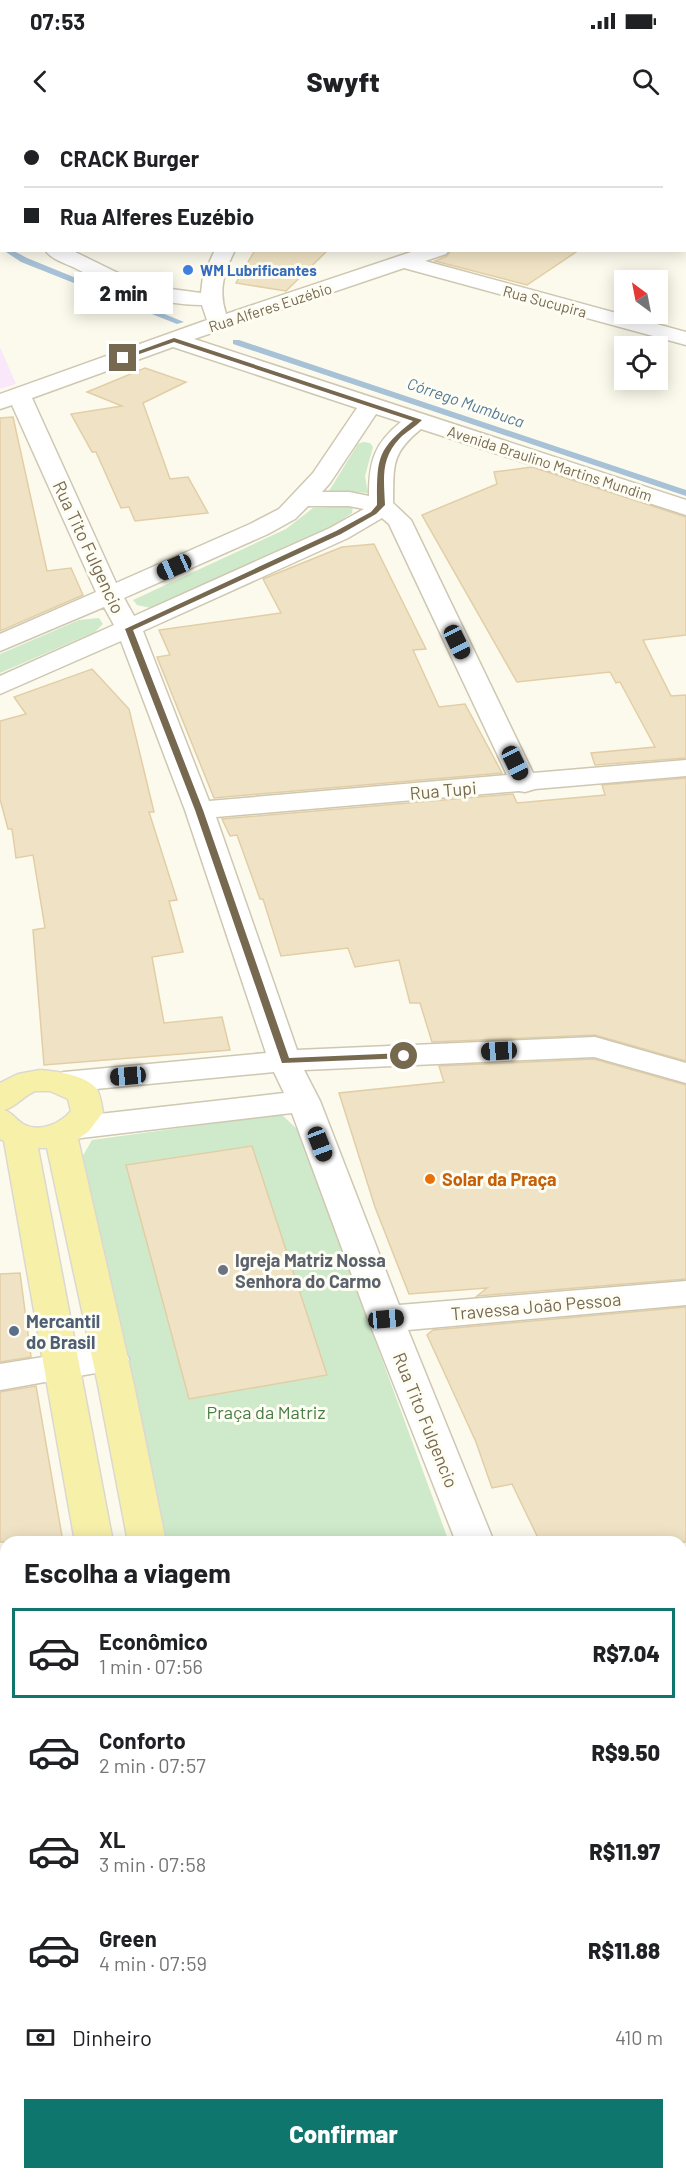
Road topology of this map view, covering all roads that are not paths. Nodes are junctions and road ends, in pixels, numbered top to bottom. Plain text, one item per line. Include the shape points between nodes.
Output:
1 (59, 252) edge
2 (224, 252) edge
3 (433, 252) edge
4 (404, 262) junction
5 (210, 299) junction
6 (219, 323) junction
7 (174, 339) junction
8 (686, 339) edge
9 (10, 398) edge
10 (371, 404) junction
11 (418, 420) junction
12 (302, 499) junction
13 (381, 505) junction
14 (686, 508) edge
15 (110, 596) junction
16 (129, 629) junction
17 (0, 643) edge
18 (0, 686) edge
19 (686, 768) edge
20 (525, 784) junction
21 (199, 810) junction
22 (285, 1061) junction
23 (686, 1073) edge
24 (64, 1082) junction
25 (8, 1090) edge
26 (304, 1101) junction
27 (9, 1127) edge
28 (67, 1131) junction
29 (686, 1293) edge
30 (386, 1319) junction
31 (111, 1359) junction
32 (63, 1366) junction
33 (0, 1377) edge
34 (93, 1536) edge
35 (146, 1536) edge
36 (473, 1536) edge

1 - 5 street via 110,278 161,296
2 - 5 street via 211,277
3 - 4 street, Rua Alferes Euzébio
4 - 6 street, Rua Alferes Euzébio
4 - 8 street, Rua Sucupira
5 - 6 street
6 - 7 street, Rua Alferes Euzébio
7 - 9 street, Rua Alferes Euzébio
7 - 10 street, Avenida Braulino Martins Mundim
9 - 15 street, Rua Tito Fulgencio
10 - 11 street, Avenida Braulino Martins Mundim
10 - 12 street via 322,478
11 - 13 street via 384,453
11 - 14 street, Avenida Braulino Martins Mundim
12 - 13 street
12 - 15 street via 287,514 259,529
13 - 16 street via 339,533
13 - 20 street via 399,520
15 - 16 street, Rua Tito Fulgencio
15 - 17 street
16 - 18 street
16 - 21 street, Rua Tito Fulgencio
19 - 20 street, Rua Tupi
20 - 21 street, Rua Tupi
21 - 22 street, Rua Tito Fulgencio
22 - 23 street via 595,1047
22 - 24 street
22 - 26 street, Rua Tito Fulgencio
24 - 25 main road via 44,1079
24 - 28 main road via 83,1094 87,1112
26 - 28 street
26 - 30 street, Rua Tito Fulgencio
27 - 28 main road via 39,1138
27 - 32 main road
28 - 31 main road
29 - 30 street, Travessa João Pessoa
30 - 36 street, Rua Tito Fulgencio
31 - 32 street
31 - 35 main road
32 - 33 street
32 - 34 main road

